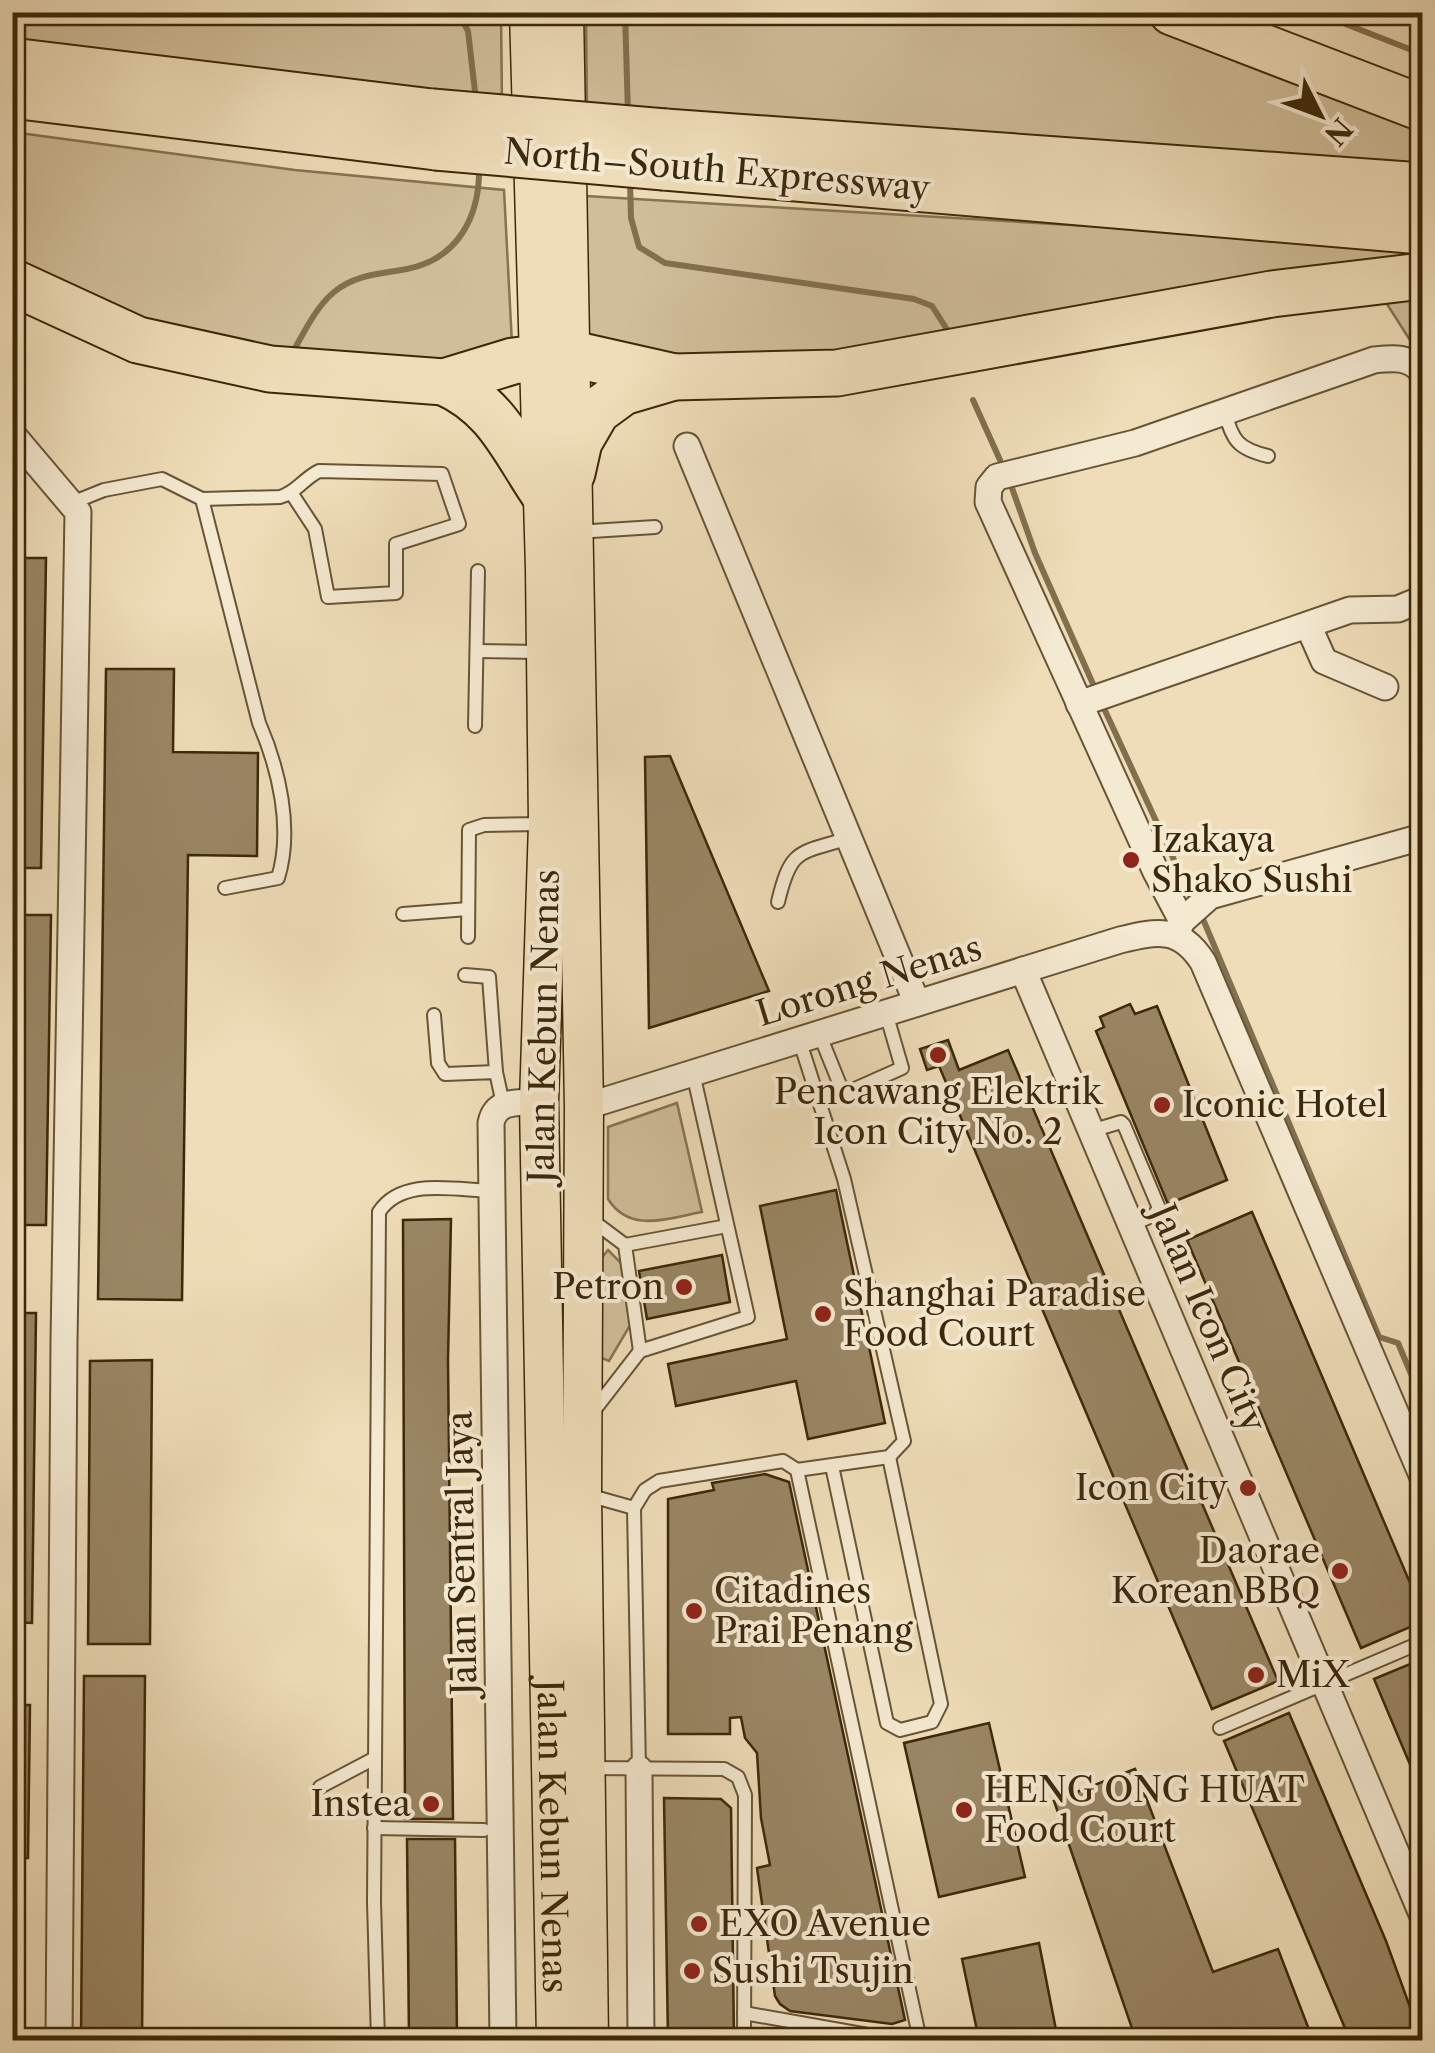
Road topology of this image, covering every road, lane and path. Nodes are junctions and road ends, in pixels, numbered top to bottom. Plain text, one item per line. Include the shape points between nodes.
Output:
1 (529, 12) edge
2 (564, 12) edge
3 (1172, 12) edge
4 (12, 61) edge
5 (12, 96) edge
6 (1422, 108) edge
7 (434, 129) junction
8 (664, 150) junction
9 (1422, 186) edge
10 (1422, 231) edge
11 (1422, 276) edge
12 (12, 282) edge
13 (557, 354) junction
14 (1422, 372) edge
15 (674, 377) junction
16 (444, 382) junction
17 (1224, 412) junction
18 (12, 434) edge
19 (686, 446) dead end
20 (1268, 456) dead end
21 (558, 483) junction
22 (292, 494) junction
23 (202, 499) junction
24 (69, 504) junction
25 (655, 527) dead end
26 (574, 532) junction
27 (478, 571) dead end
28 (1422, 599) edge
29 (1308, 625) junction
30 (478, 651) junction
31 (546, 652) junction
32 (1385, 687) dead end
33 (1091, 699) junction
34 (475, 726) dead end
35 (548, 824) junction
36 (1422, 837) edge
37 (849, 838) junction
38 (225, 888) dead end
39 (778, 902) dead end
40 (468, 909) junction
41 (403, 914) dead end
42 (1190, 915) junction
43 (468, 937) dead end
44 (1023, 970) junction
45 (465, 975) dead end
46 (917, 1003) junction
47 (886, 1012) junction
48 (434, 1015) dead end
49 (809, 1036) junction
50 (496, 1072) junction
51 (692, 1073) junction
52 (521, 1103) junction
53 (584, 1107) junction
54 (492, 1191) junction
55 (584, 1214) junction
56 (727, 1226) junction
57 (625, 1245) junction
58 (640, 1351) junction
59 (582, 1428) junction
60 (889, 1458) junction
61 (832, 1466) junction
62 (797, 1470) junction
63 (1422, 1475) edge
64 (582, 1493) junction
65 (634, 1508) junction
66 (1422, 1642) edge
67 (1325, 1684) junction
68 (1220, 1728) dead end
69 (375, 1758) junction
70 (586, 1768) junction
71 (639, 1769) junction
72 (320, 1787) dead end
73 (374, 1828) junction
74 (484, 1830) dead end
75 (1422, 1914) edge
76 (744, 2013) junction
77 (59, 2040) edge
78 (378, 2040) edge
79 (503, 2040) edge
80 (556, 2040) edge
81 (589, 2040) edge
82 (641, 2040) edge
83 (744, 2040) edge
84 (896, 2040) edge
85 (920, 2040) edge

1 - 13 main road, Jalan Kebun Nenas
2 - 13 main road, Jalan Kebun Nenas
3 - 6 highway
4 - 7 highway, North–South Expressway
5 - 7 highway, North–South Expressway
7 - 8 highway, North–South Expressway, bridge
8 - 9 highway, North–South Expressway
8 - 10 highway, North–South Expressway
11 - 15 highway via 1272,294 837,372
12 - 16 highway via 107,328 176,351 270,369
13 - 15 highway
13 - 16 highway
13 - 21 main road, Jalan Kebun Nenas
14 - 17 street via 1395,357 1374,360
15 - 21 highway via 623,392 596,411
16 - 21 highway via 496,417
17 - 20 lane via 1232,439 1245,451
17 - 33 street via 1135,443 997,477 989,486 988,502
18 - 24 street
19 - 37 street
21 - 26 main road, Jalan Kebun Nenas
21 - 31 main road, Jalan Kebun Nenas
22 - 22 lane via 303,478 319,471 442,474 459,524 396,544 396,592 328,597 315,528
22 - 23 lane
23 - 24 lane via 162,479
23 - 38 lane via 274,758 286,851 278,878
24 - 77 street via 78,512
25 - 26 lane
26 - 53 main road, Jalan Kebun Nenas
27 - 30 lane
28 - 29 street via 1398,608 1350,610
29 - 32 street via 1324,660
29 - 33 street
30 - 31 lane
30 - 34 lane
31 - 35 main road, Jalan Kebun Nenas
33 - 42 street
35 - 40 lane via 468,830
35 - 52 main road, Jalan Kebun Nenas
36 - 42 street, Lorong Nenas
37 - 39 lane via 799,854 787,865
37 - 46 street
40 - 41 lane
40 - 43 lane
42 - 44 street, Lorong Nenas
42 - 63 street via 1192,944
44 - 46 street, Lorong Nenas
44 - 67 street, Jalan Icon City
45 - 50 lane via 489,977
46 - 47 street, Lorong Nenas
47 - 49 street, Lorong Nenas
47 - 49 lane via 902,1068 848,1092
48 - 50 lane via 445,1074
49 - 51 street, Lorong Nenas
49 - 60 lane via 903,1428 904,1441
50 - 52 lane
51 - 53 street, Lorong Nenas
51 - 56 lane
52 - 54 street, Jalan Sentral Jaya via 494,1112
52 - 80 main road, Jalan Kebun Nenas
53 - 55 main road, Jalan Kebun Nenas
54 - 69 lane via 402,1190 379,1212
54 - 79 street, Jalan Sentral Jaya
55 - 57 lane
55 - 59 main road, Jalan Kebun Nenas
56 - 57 lane
56 - 58 lane via 748,1317
57 - 58 lane
58 - 59 lane
59 - 64 main road, Jalan Kebun Nenas
60 - 61 lane
60 - 61 lane via 942,1704 932,1722 900,1730 887,1722
61 - 62 lane
62 - 65 lane via 783,1461 659,1481
62 - 85 lane
64 - 65 lane
64 - 70 main road, Jalan Kebun Nenas
65 - 71 lane
66 - 67 lane
67 - 68 lane
67 - 75 street, Jalan Icon City
69 - 72 lane
69 - 73 lane
70 - 71 lane
70 - 81 main road, Jalan Kebun Nenas
71 - 76 lane via 724,1769 738,1777 745,1795
71 - 82 street
73 - 74 lane
73 - 78 lane
76 - 83 lane
76 - 84 lane

